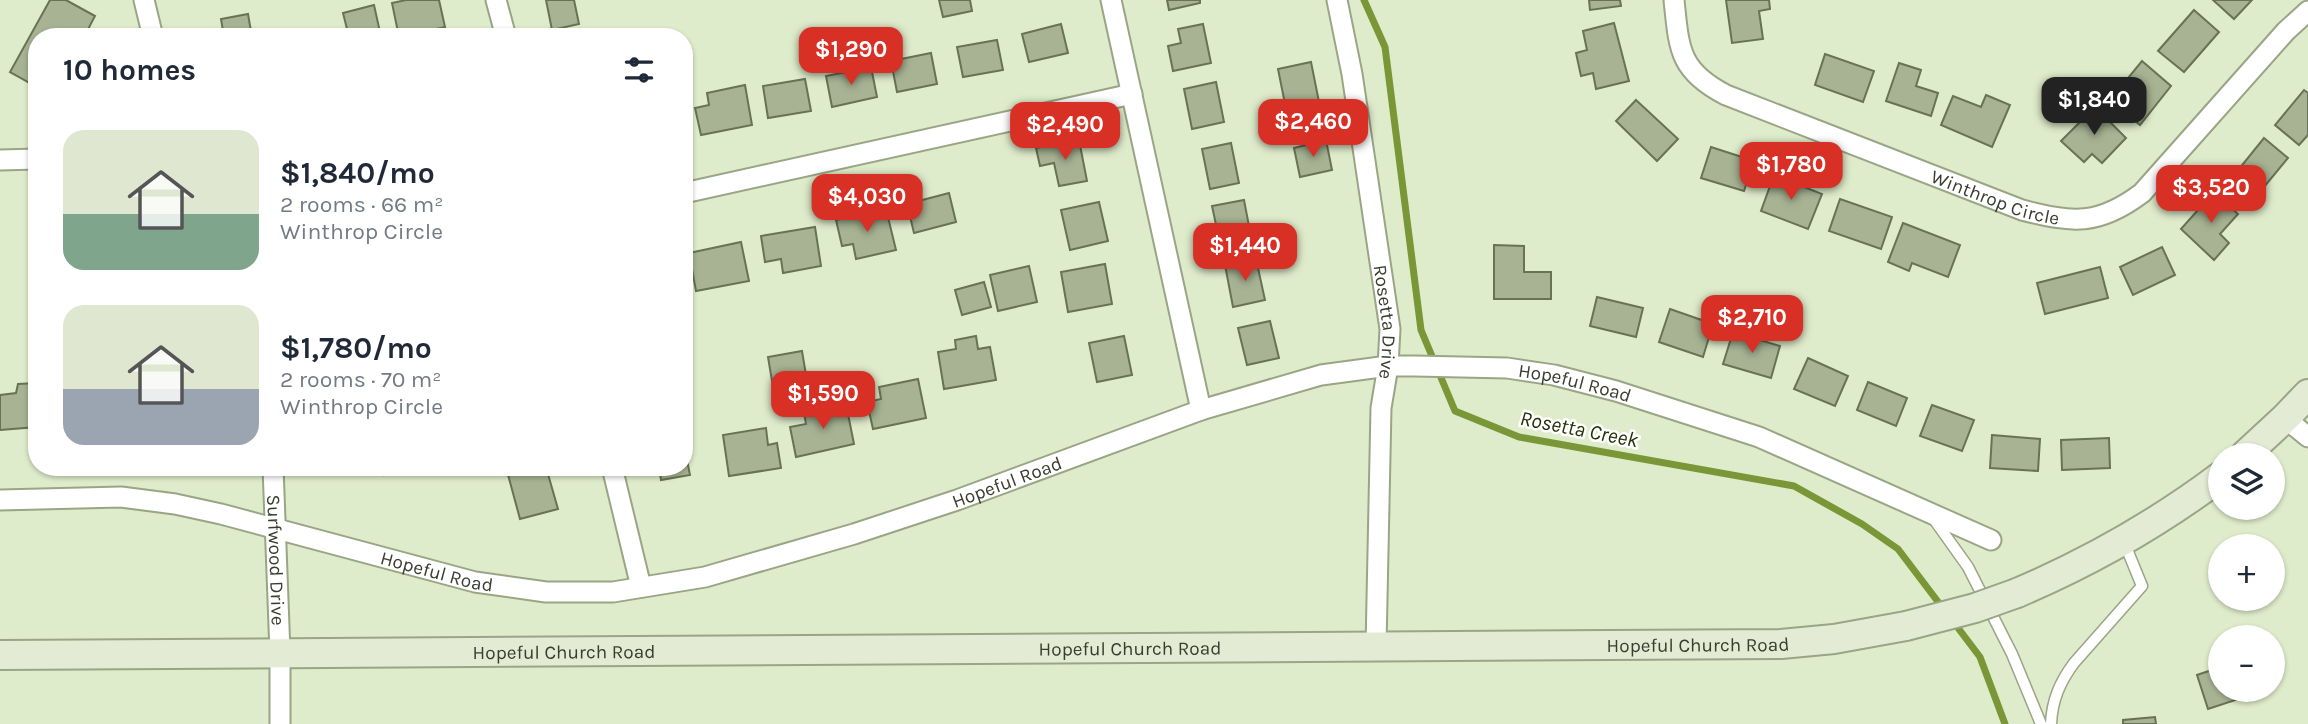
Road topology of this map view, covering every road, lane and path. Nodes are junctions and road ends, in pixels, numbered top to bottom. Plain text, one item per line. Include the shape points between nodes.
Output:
1 (144, 0) edge
2 (496, 0) edge
3 (1111, 0) edge
4 (1338, 0) edge
5 (1674, 0) edge
6 (2308, 11) edge
7 (151, 28) edge
8 (504, 28) edge
9 (1132, 94) junction
10 (28, 159) edge
11 (0, 160) edge
12 (693, 191) edge
13 (1388, 366) junction
14 (2308, 394) edge
15 (1201, 410) junction
16 (2285, 418) junction
17 (2308, 438) edge
18 (2258, 443) edge
19 (273, 476) edge
20 (614, 476) edge
21 (2208, 485) edge
22 (0, 500) edge
23 (1928, 512) junction
24 (275, 529) junction
25 (1991, 540) dead end
26 (2124, 542) junction
27 (640, 587) junction
28 (1376, 647) junction
29 (280, 653) junction
30 (0, 654) edge
31 (280, 724) edge
32 (2041, 724) edge
33 (2051, 724) edge

1 - 7 street
2 - 8 street
3 - 9 street
4 - 13 street, Rosetta Drive via 1390,329
5 - 6 street, Winthrop Circle via 1681,48 1689,69 1706,85 2022,210 2078,220 2122,208 2142,193
9 - 12 street
9 - 15 street
10 - 11 street
13 - 15 street, Hopeful Road via 1321,375
13 - 23 street, Hopeful Road via 1507,368 1616,391 1759,437
13 - 28 street, Rosetta Drive via 1381,408
14 - 16 main road
15 - 27 street, Hopeful Road via 854,534 705,577
16 - 17 street
16 - 18 main road
19 - 24 street, Surfwood Drive
20 - 27 street
21 - 26 main road, Hopeful Church Road
22 - 24 street, Hopeful Road via 121,496
23 - 25 street, Hopeful Road
23 - 32 lane via 1968,567
24 - 27 street, Hopeful Road via 512,588 580,594
24 - 29 street, Surfwood Drive
26 - 28 main road, Hopeful Church Road, bridge via 2066,572 1975,608 1834,639 1781,644
26 - 33 lane via 2142,586 2058,687
28 - 29 main road, Hopeful Church Road
29 - 30 main road, Hopeful Church Road
29 - 31 street, Surfwood Drive

